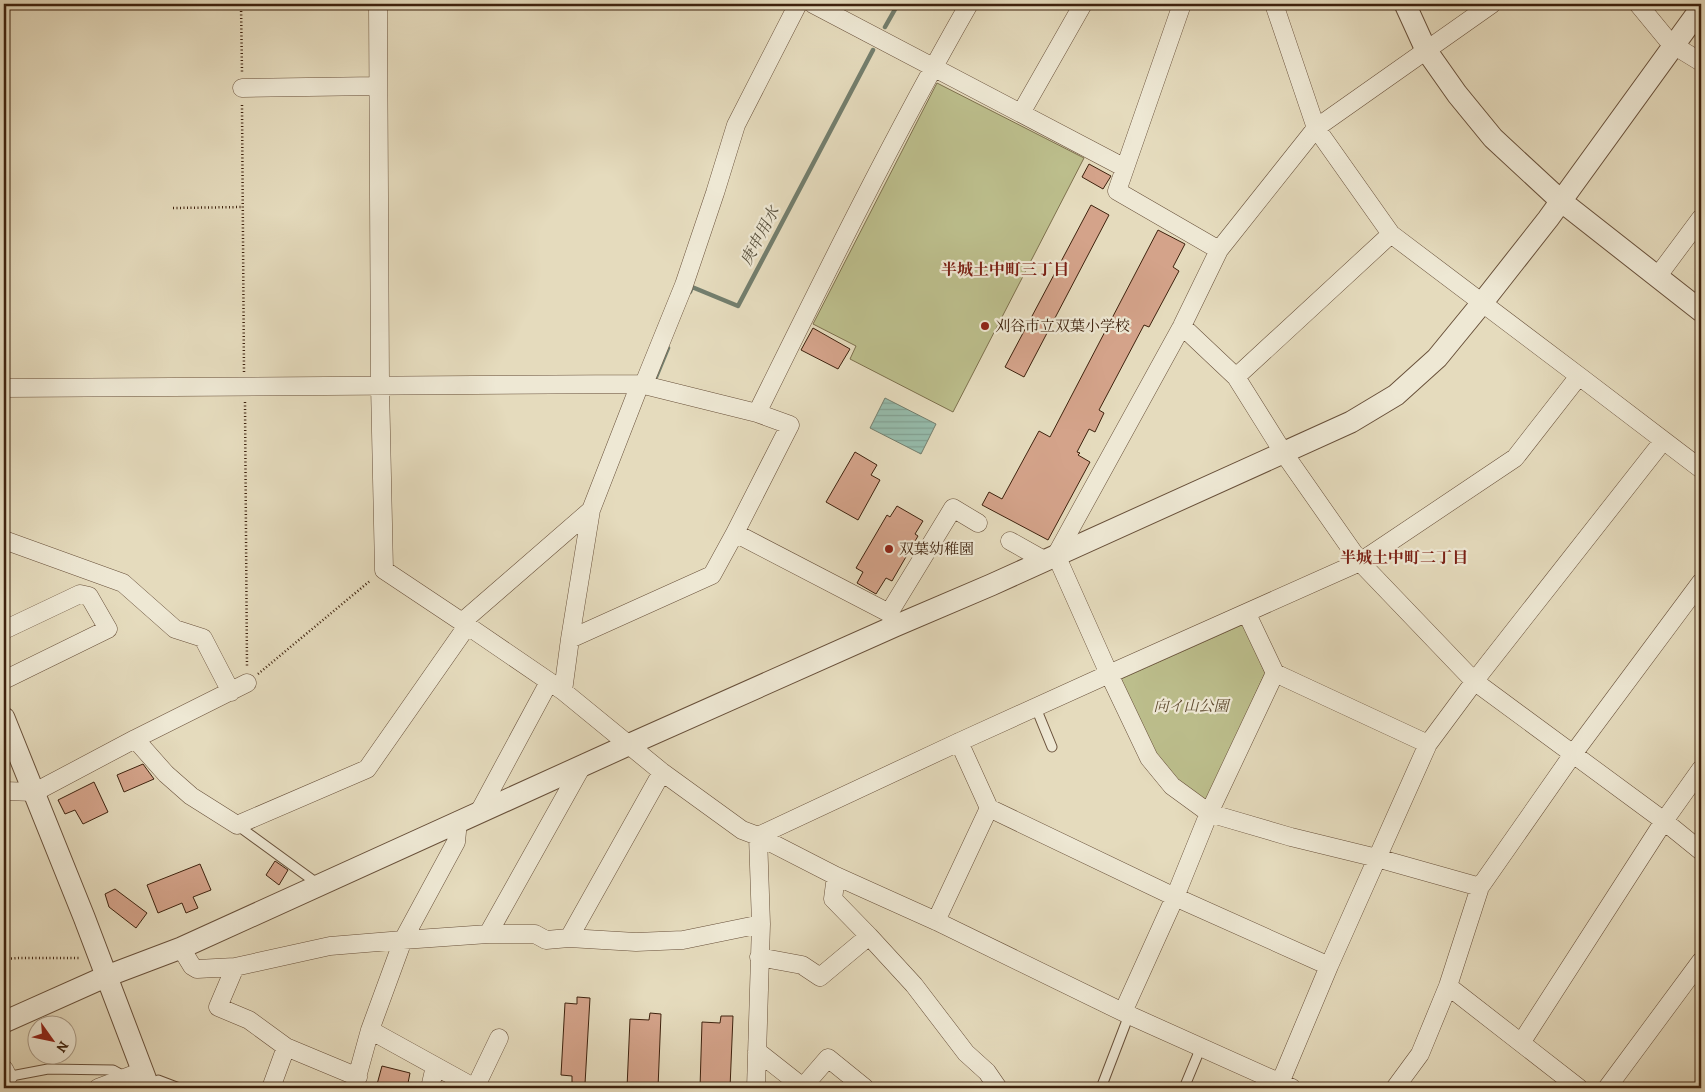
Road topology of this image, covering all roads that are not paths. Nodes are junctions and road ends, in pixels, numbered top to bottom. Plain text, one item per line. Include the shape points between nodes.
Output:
1 (378, 4) edge
2 (798, 4) edge
3 (813, 4) edge
4 (969, 4) edge
5 (1083, 4) edge
6 (1182, 4) edge
7 (1274, 4) edge
8 (1405, 4) edge
9 (1492, 4) edge
10 (1638, 4) edge
11 (1701, 8) edge
12 (1674, 44) junction
13 (1426, 50) junction
14 (1701, 62) edge
15 (933, 67) junction
16 (378, 86) junction
17 (242, 88) dead end
18 (1021, 113) junction
19 (1316, 128) junction
20 (1125, 168) junction
21 (1561, 201) junction
22 (1701, 218) edge
23 (1391, 234) junction
24 (1219, 250) junction
25 (1657, 277) junction
26 (1482, 303) junction
27 (1701, 311) edge
28 (1182, 326) junction
29 (1236, 376) junction
30 (1579, 376) junction
31 (642, 385) junction
32 (380, 386) junction
33 (4, 388) edge
34 (758, 413) junction
35 (1663, 441) junction
36 (1283, 452) junction
37 (1701, 469) edge
38 (591, 510) junction
39 (978, 523) dead end
40 (735, 533) junction
41 (4, 540) edge
42 (1010, 541) dead end
43 (1050, 558) junction
44 (1360, 562) junction
45 (1701, 582) edge
46 (1248, 614) junction
47 (892, 619) junction
48 (465, 624) junction
49 (4, 630) edge
50 (570, 640) junction
51 (1275, 673) junction
52 (1108, 674) junction
53 (4, 680) edge
54 (1474, 681) junction
55 (247, 683) dead end
56 (556, 686) junction
57 (231, 692) junction
58 (1036, 708) junction
59 (4, 718) edge
60 (135, 739) junction
61 (959, 742) junction
62 (628, 744) junction
63 (1428, 744) junction
64 (1052, 746) dead end
65 (1573, 754) junction
66 (582, 766) junction
67 (1701, 769) edge
68 (662, 772) junction
69 (4, 791) edge
70 (35, 792) junction
71 (989, 808) junction
72 (479, 812) junction
73 (1209, 813) junction
74 (458, 821) junction
75 (1664, 821) junction
76 (237, 825) junction
77 (758, 836) junction
78 (1701, 851) edge
79 (1377, 858) junction
80 (836, 876) junction
81 (319, 884) junction
82 (1480, 887) junction
83 (1174, 897) junction
84 (936, 920) junction
85 (760, 924) junction
86 (488, 934) junction
87 (869, 936) junction
88 (569, 938) junction
89 (403, 940) junction
90 (181, 948) junction
91 (759, 957) junction
92 (1701, 960) edge
93 (1329, 966) junction
94 (235, 967) junction
95 (103, 968) junction
96 (1448, 986) junction
97 (1126, 1014) junction
98 (4, 1022) edge
99 (370, 1030) junction
100 (499, 1038) dead end
101 (1521, 1043) junction
102 (286, 1047) junction
103 (1201, 1047) junction
104 (757, 1051) junction
105 (435, 1066) junction
106 (5, 1074) edge
107 (144, 1079) edge
108 (356, 1083) edge
109 (1286, 1086) edge
110 (98, 1088) edge
111 (179, 1088) edge
112 (271, 1088) edge
113 (430, 1088) edge
114 (475, 1088) edge
115 (756, 1088) edge
116 (804, 1088) edge
117 (865, 1088) edge
118 (998, 1088) edge
119 (1102, 1088) edge
120 (1184, 1088) edge
121 (1395, 1088) edge
122 (1579, 1088) edge
123 (1607, 1088) edge

1 - 16 street
2 - 31 street via 736,125 684,285
3 - 15 street
4 - 15 street
5 - 18 street
6 - 20 street
7 - 19 street
8 - 13 street
9 - 13 street
10 - 12 street
11 - 12 street
12 - 14 street
12 - 21 street
13 - 19 street
13 - 21 street via 1493,138
15 - 18 street
15 - 34 street
16 - 17 street
16 - 32 street
18 - 20 street
19 - 23 street
19 - 24 street
20 - 24 street via 1116,191
21 - 25 street
21 - 26 street
22 - 25 street
23 - 26 street
23 - 29 street
24 - 28 street
25 - 27 street
26 - 30 street
26 - 36 street via 1437,358 1396,395 1351,422
28 - 29 street
28 - 43 street
29 - 36 street
30 - 35 street
30 - 44 street via 1515,458
31 - 32 street
31 - 34 street
31 - 38 street
32 - 33 street
32 - 48 street via 384,570
34 - 40 street via 790,425
35 - 37 street
35 - 54 street
36 - 43 street
36 - 44 street
38 - 48 street
38 - 50 street
39 - 47 street via 952,508
40 - 47 street
40 - 50 street via 712,576
41 - 57 street via 123,583 175,629 203,638
42 - 43 street
43 - 47 street via 991,585
43 - 52 street
44 - 46 street
44 - 54 street
45 - 65 street
46 - 51 street
46 - 52 street
47 - 62 street
48 - 56 street
48 - 76 street via 367,769
49 - 53 street via 80,594 89,596 108,629
50 - 56 street
51 - 63 street
51 - 73 street
52 - 58 street
52 - 73 street via 1148,758 1172,786
54 - 63 street
54 - 65 street
55 - 57 street
56 - 62 street
56 - 72 street
57 - 60 street
58 - 61 street
58 - 64 lane
59 - 70 street
60 - 70 street
60 - 76 street via 191,796
61 - 71 street
61 - 77 street
62 - 66 street
62 - 68 street
63 - 79 street
65 - 75 street
65 - 82 street
66 - 72 street
66 - 86 street
67 - 75 street
68 - 77 street via 742,830
68 - 88 street
69 - 70 street
70 - 95 street
71 - 83 street
71 - 84 street
72 - 74 street
73 - 79 street
73 - 83 street
74 - 81 street
74 - 89 street via 456,842
75 - 78 street
75 - 101 street
76 - 81 lane
77 - 80 street
77 - 85 street
79 - 82 street
79 - 93 street
80 - 84 street
80 - 87 street via 833,899
81 - 90 street
82 - 96 street
83 - 93 street
83 - 97 street
84 - 97 street
85 - 88 street via 683,940 636,942
85 - 91 street
86 - 88 street via 534,934 546,940
86 - 89 street
87 - 91 street via 820,977 802,965
87 - 118 street via 914,985
89 - 94 street via 330,946
89 - 99 street
90 - 94 street via 197,969
90 - 95 street
91 - 104 street
92 - 123 street
93 - 109 street
94 - 102 street via 218,1007 249,1020
95 - 98 street
95 - 107 street
96 - 101 street
96 - 121 street via 1420,1054
97 - 103 street
97 - 119 lane
99 - 105 street
99 - 108 street
100 - 114 street
101 - 122 street
102 - 108 street
102 - 112 street
103 - 109 street
103 - 120 lane
104 - 115 street
104 - 116 street
105 - 113 street
105 - 114 street
106 - 107 lane via 48,1069 113,1070
107 - 110 street
107 - 111 lane
116 - 117 street via 828,1058

